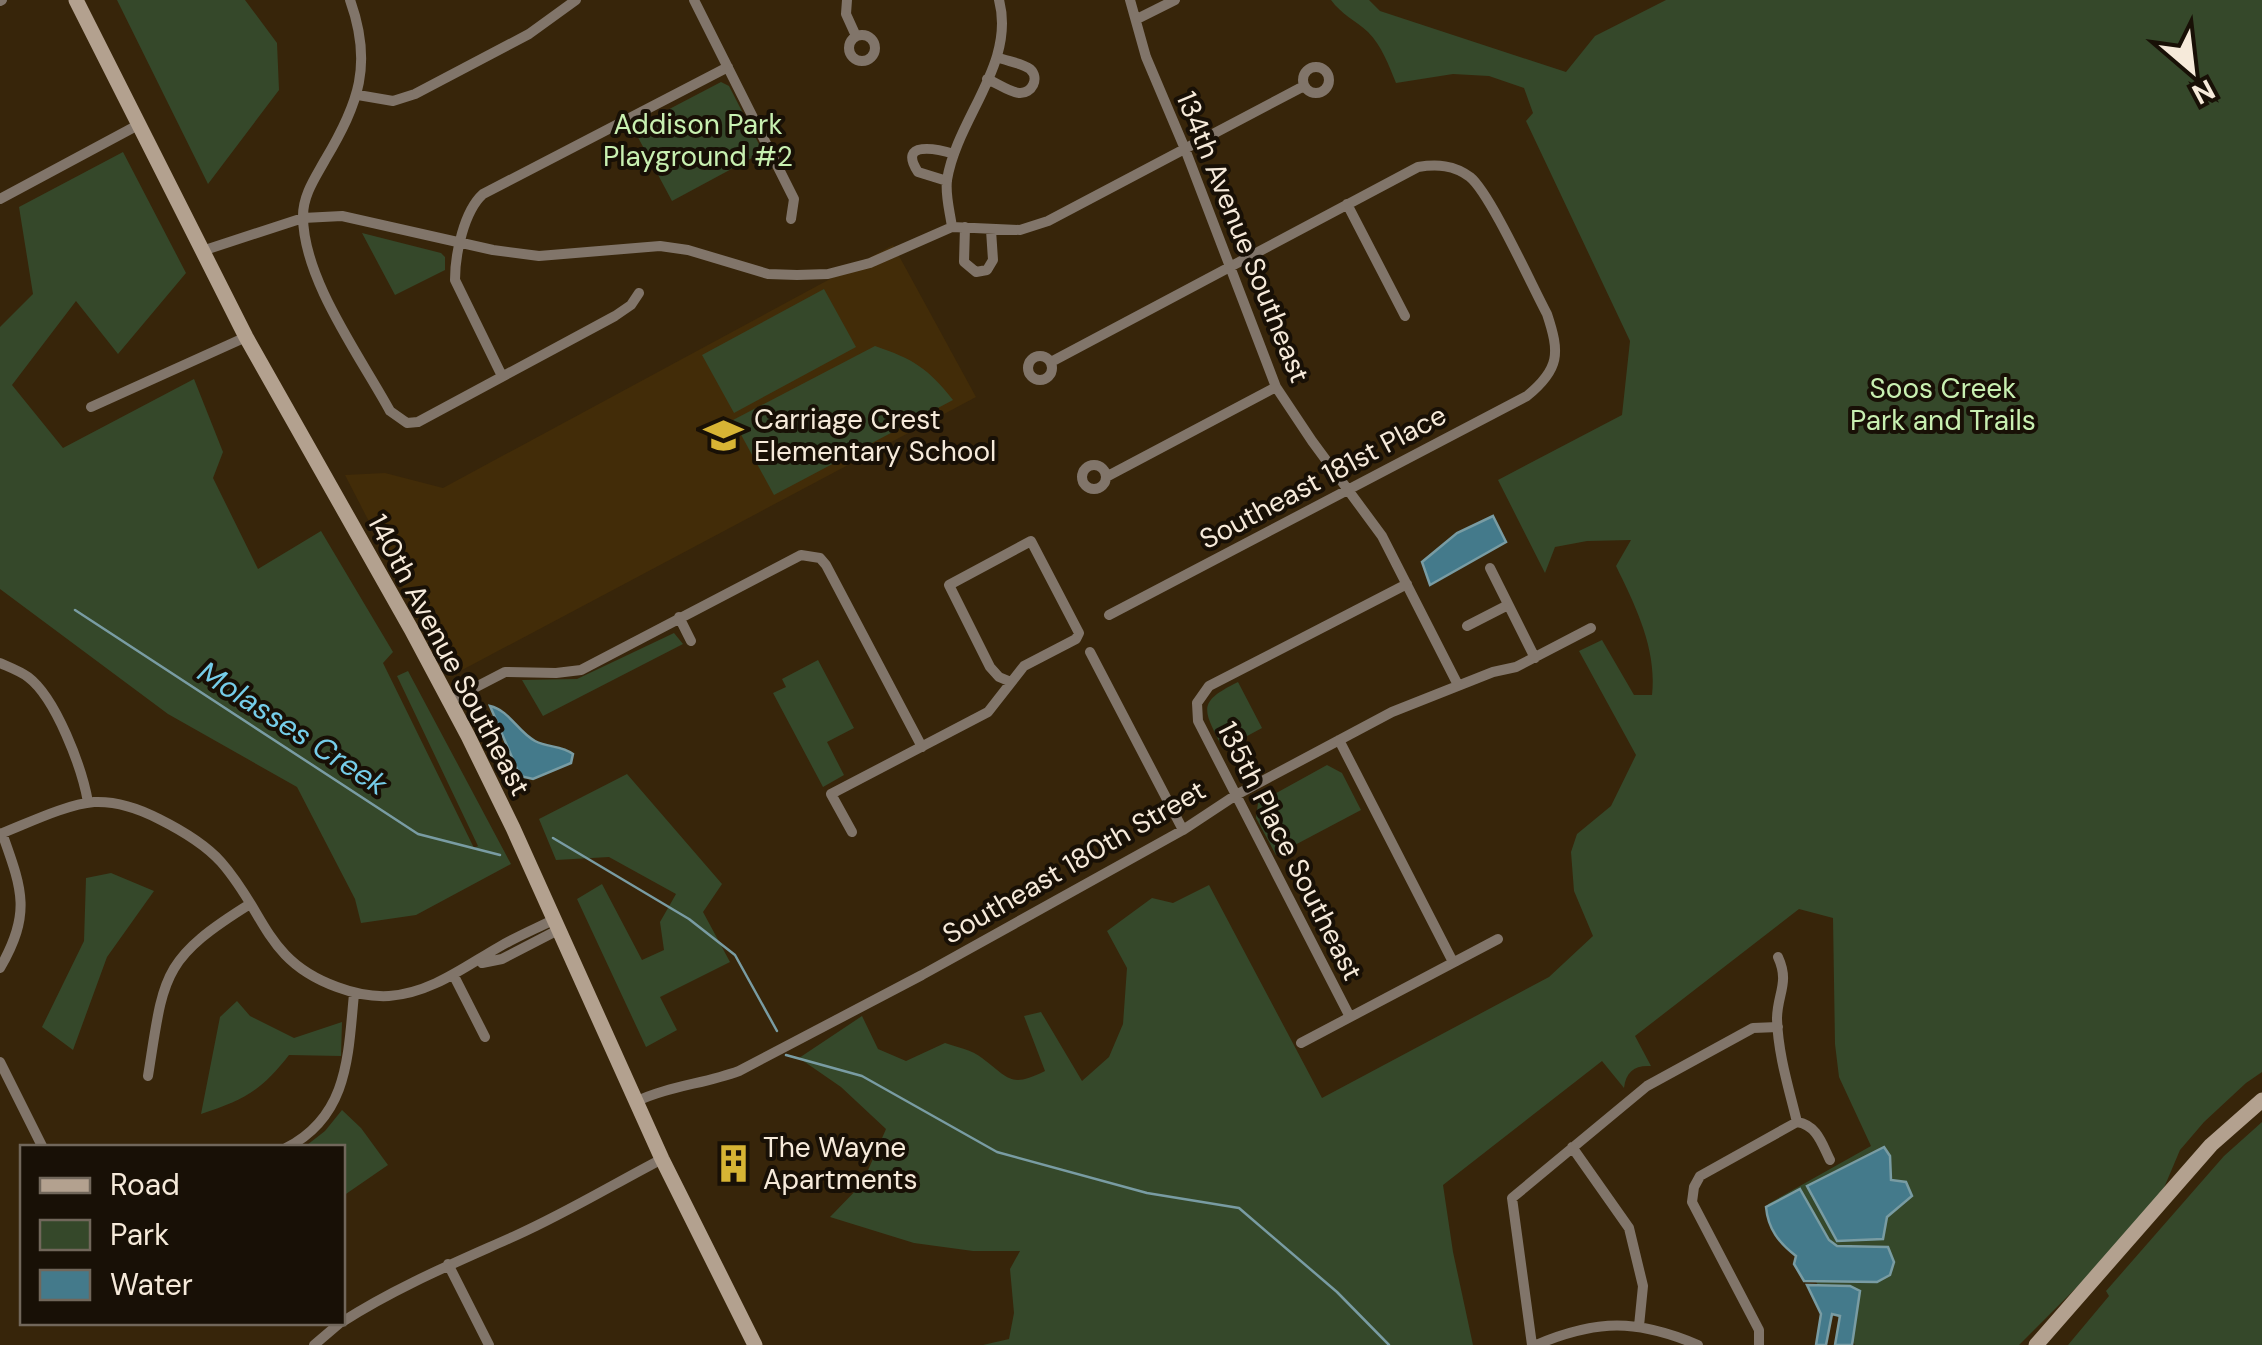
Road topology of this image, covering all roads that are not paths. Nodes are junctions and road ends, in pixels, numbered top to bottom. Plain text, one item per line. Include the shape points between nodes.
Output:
1 (76, 0) edge
2 (350, 0) edge
3 (576, 0) edge
4 (694, 0) edge
5 (847, 0) edge
6 (999, 0) edge
7 (1130, 0) edge
8 (1175, 0) edge
9 (1137, 19) junction
10 (856, 36) dead end
11 (997, 57) junction
12 (728, 68) junction
13 (988, 79) junction
14 (1304, 86) dead end
15 (358, 95) junction
16 (138, 125) junction
17 (1185, 149) junction
18 (954, 154) junction
19 (947, 181) junction
20 (0, 199) edge
21 (1347, 204) junction
22 (303, 218) junction
23 (791, 220) dead end
24 (952, 227) junction
25 (965, 227) junction
26 (991, 230) junction
27 (461, 242) junction
28 (202, 251) junction
29 (1230, 266) junction
30 (639, 293) dead end
31 (1405, 316) dead end
32 (246, 337) junction
33 (1051, 362) dead end
34 (502, 376) junction
35 (1276, 388) junction
36 (91, 406) dead end
37 (1106, 476) dead end
38 (1348, 490) junction
39 (1490, 568) dead end
40 (1407, 584) junction
41 (1508, 605) junction
42 (1108, 615) dead end
43 (679, 617) junction
44 (1468, 626) dead end
45 (1591, 628) dead end
46 (691, 640) dead end
47 (1090, 652) dead end
48 (1535, 658) junction
49 (0, 663) edge
50 (1010, 682) junction
51 (1458, 686) junction
52 (450, 701) junction
53 (1339, 740) junction
54 (922, 747) junction
55 (1236, 795) junction
56 (88, 802) junction
57 (1183, 830) junction
58 (852, 832) dead end
59 (1, 833) edge
60 (250, 904) junction
61 (556, 925) junction
62 (1498, 939) dead end
63 (1778, 957) dead end
64 (1454, 962) junction
65 (0, 968) edge
66 (454, 976) junction
67 (354, 994) junction
68 (1350, 1017) junction
69 (1778, 1026) junction
70 (485, 1037) dead end
71 (1301, 1044) dead end
72 (0, 1062) edge
73 (148, 1076) dead end
74 (2262, 1100) edge
75 (635, 1102) junction
76 (1797, 1122) junction
77 (42, 1145) edge
78 (292, 1145) edge
79 (1572, 1147) junction
80 (662, 1159) junction
81 (1830, 1160) dead end
82 (448, 1264) junction
83 (345, 1320) edge
84 (338, 1325) edge
85 (1638, 1326) junction
86 (314, 1345) edge
87 (488, 1345) edge
88 (755, 1345) edge
89 (1534, 1345) edge
90 (1698, 1345) edge
91 (1759, 1345) edge
92 (2036, 1345) edge

1 - 16 main road, 140th Avenue Southeast
2 - 15 street via 363,52
3 - 15 street via 529,34 415,94 393,101
4 - 12 street
5 - 10 street
6 - 11 street via 1004,18
7 - 9 street, 134th Avenue Southeast
8 - 9 street
9 - 17 street, 134th Avenue Southeast via 1146,58
11 - 13 street
11 - 13 street via 1028,68 1034,84 1019,93
12 - 23 street via 794,198
12 - 27 street via 483,194
13 - 18 street
14 - 17 street
15 - 22 street via 310,187
16 - 20 street
16 - 28 main road, 140th Avenue Southeast
17 - 26 street via 1048,221
17 - 29 street, 134th Avenue Southeast
18 - 19 street
18 - 19 street via 929,146 914,156 918,172
19 - 24 street
21 - 29 street
21 - 31 street
21 - 38 street, Southeast 181st Place via 1434,164 1480,187 1547,314 1557,356 1526,396
22 - 27 street via 342,216
22 - 28 street
22 - 34 street via 316,279 390,411 406,423 418,422
24 - 25 street
24 - 27 street via 828,274 797,275 768,274 660,246 540,256
25 - 26 street
25 - 26 street via 964,262 976,272 993,260
27 - 34 street via 458,292
28 - 32 main road, 140th Avenue Southeast
29 - 33 street
29 - 35 street, 134th Avenue Southeast
30 - 34 street via 616,316
32 - 36 street
32 - 52 main road, 140th Avenue Southeast
35 - 37 street
35 - 38 street, 134th Avenue Southeast
38 - 40 street, 134th Avenue Southeast
38 - 42 street, Southeast 181st Place
39 - 41 street
40 - 51 street, 134th Avenue Southeast
40 - 55 street, 135th Place Southeast via 1209,686 1197,703 1198,722
41 - 44 street
41 - 48 street
43 - 46 street
43 - 52 street via 581,670 505,672
43 - 54 street via 791,558 814,556 826,564
45 - 48 street, Southeast 180th Street
47 - 57 street
48 - 51 street, Southeast 180th Street
49 - 56 street via 43,692 81,767
50 - 50 street via 1079,633 1031,542 948,585 990,666
50 - 54 street via 988,712
51 - 53 street, Southeast 180th Street
52 - 61 main road, 140th Avenue Southeast
53 - 55 street, Southeast 180th Street
53 - 64 street
54 - 58 street via 831,794
55 - 57 street, Southeast 180th Street
55 - 68 street, 135th Place Southeast
56 - 59 street
56 - 60 street via 130,806 184,832 221,862
57 - 75 street, Southeast 180th Street via 739,1071
59 - 65 street via 23,910
60 - 67 street via 294,966
60 - 73 street via 180,956 166,980
61 - 66 street via 496,949
61 - 75 main road, 140th Avenue Southeast
62 - 64 street
63 - 69 street via 1785,980
64 - 68 street
66 - 67 street via 390,996
66 - 70 street
67 - 78 street via 346,1075 335,1100
68 - 71 street
69 - 76 street
69 - 79 street via 1753,1028 1647,1086
72 - 77 street
74 - 92 main road via 2212,1145
75 - 80 main road, 140th Avenue Southeast
76 - 81 street via 1809,1125
76 - 91 street via 1700,1176 1694,1187 1692,1202 1759,1330
79 - 85 street via 1628,1228 1642,1286
79 - 89 street via 1512,1198
80 - 82 street
80 - 88 main road, 140th Avenue Southeast
82 - 83 street
82 - 87 street
84 - 86 street
85 - 89 street via 1581,1328
85 - 90 street

